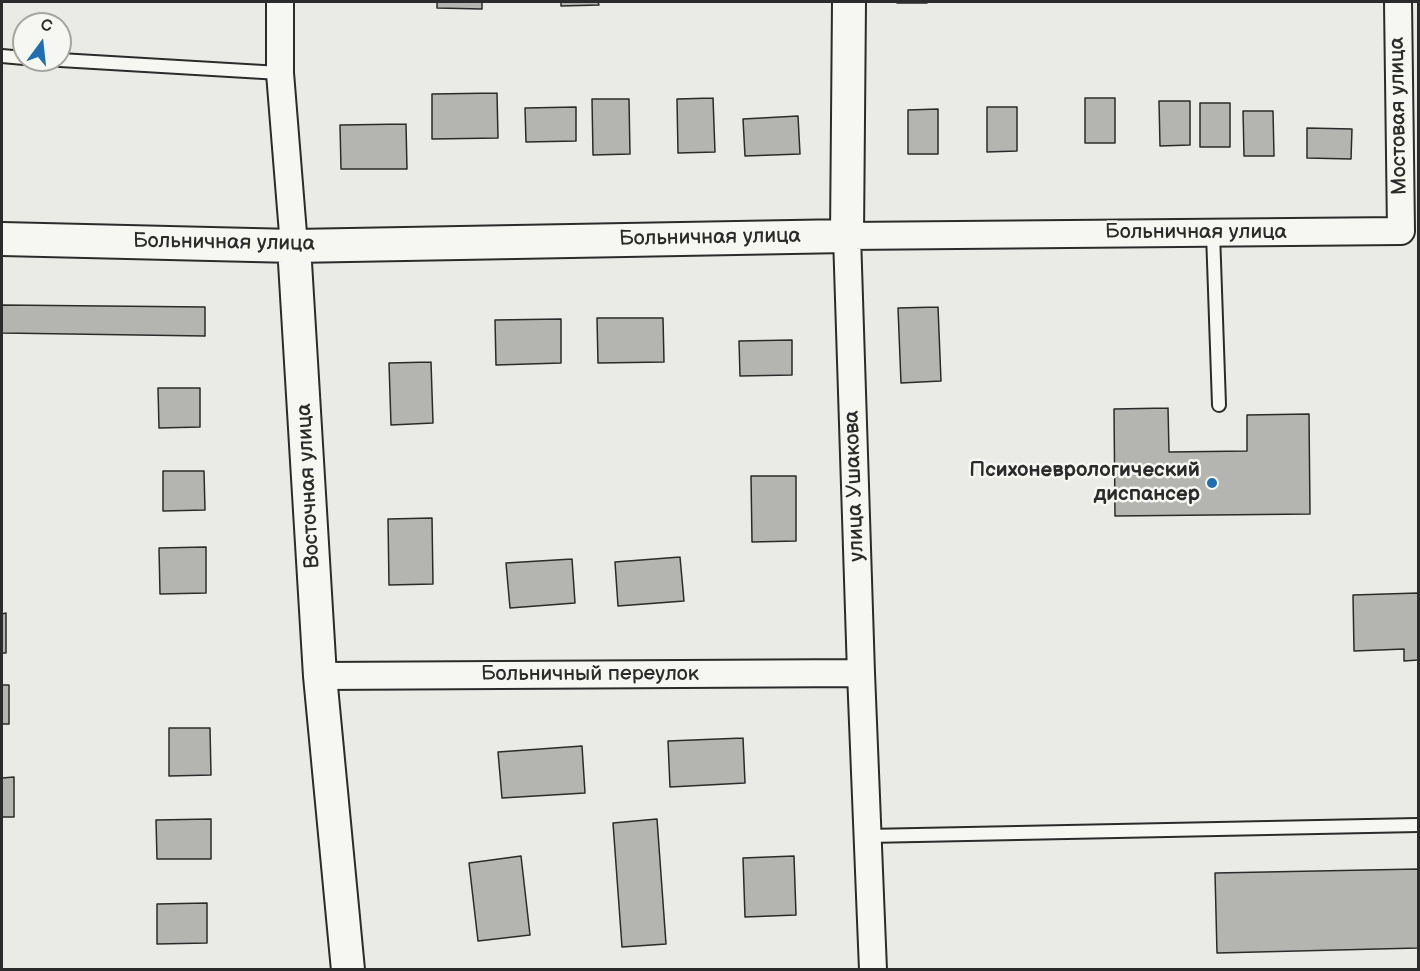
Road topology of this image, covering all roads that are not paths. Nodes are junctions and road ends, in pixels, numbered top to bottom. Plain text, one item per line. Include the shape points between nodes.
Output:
1 (280, 2) edge
2 (849, 2) edge
3 (1398, 2) edge
4 (72, 61) edge
5 (280, 73) junction
6 (1406, 231) joint
7 (1213, 233) junction
8 (847, 236) junction
9 (2, 239) edge
10 (294, 246) junction
11 (1219, 405) dead end
12 (861, 674) junction
13 (320, 676) junction
14 (1419, 825) edge
15 (867, 836) junction
16 (348, 969) edge
17 (873, 969) edge

1 - 5 street, Восточная улица
2 - 8 street, улица Ушакова
3 - 6 street, Мостовая улица
4 - 5 lane
5 - 10 street, Восточная улица
6 - 7 street, Больничная улица
7 - 8 street, Больничная улица
7 - 11 lane
8 - 10 street, Больничная улица
8 - 12 street, улица Ушакова
9 - 10 street, Больничная улица
10 - 13 street, Восточная улица
12 - 13 street, Больничный переулок
12 - 15 street, улица Ушакова
13 - 16 street, Восточная улица
14 - 15 lane
15 - 17 street, улица Ушакова

